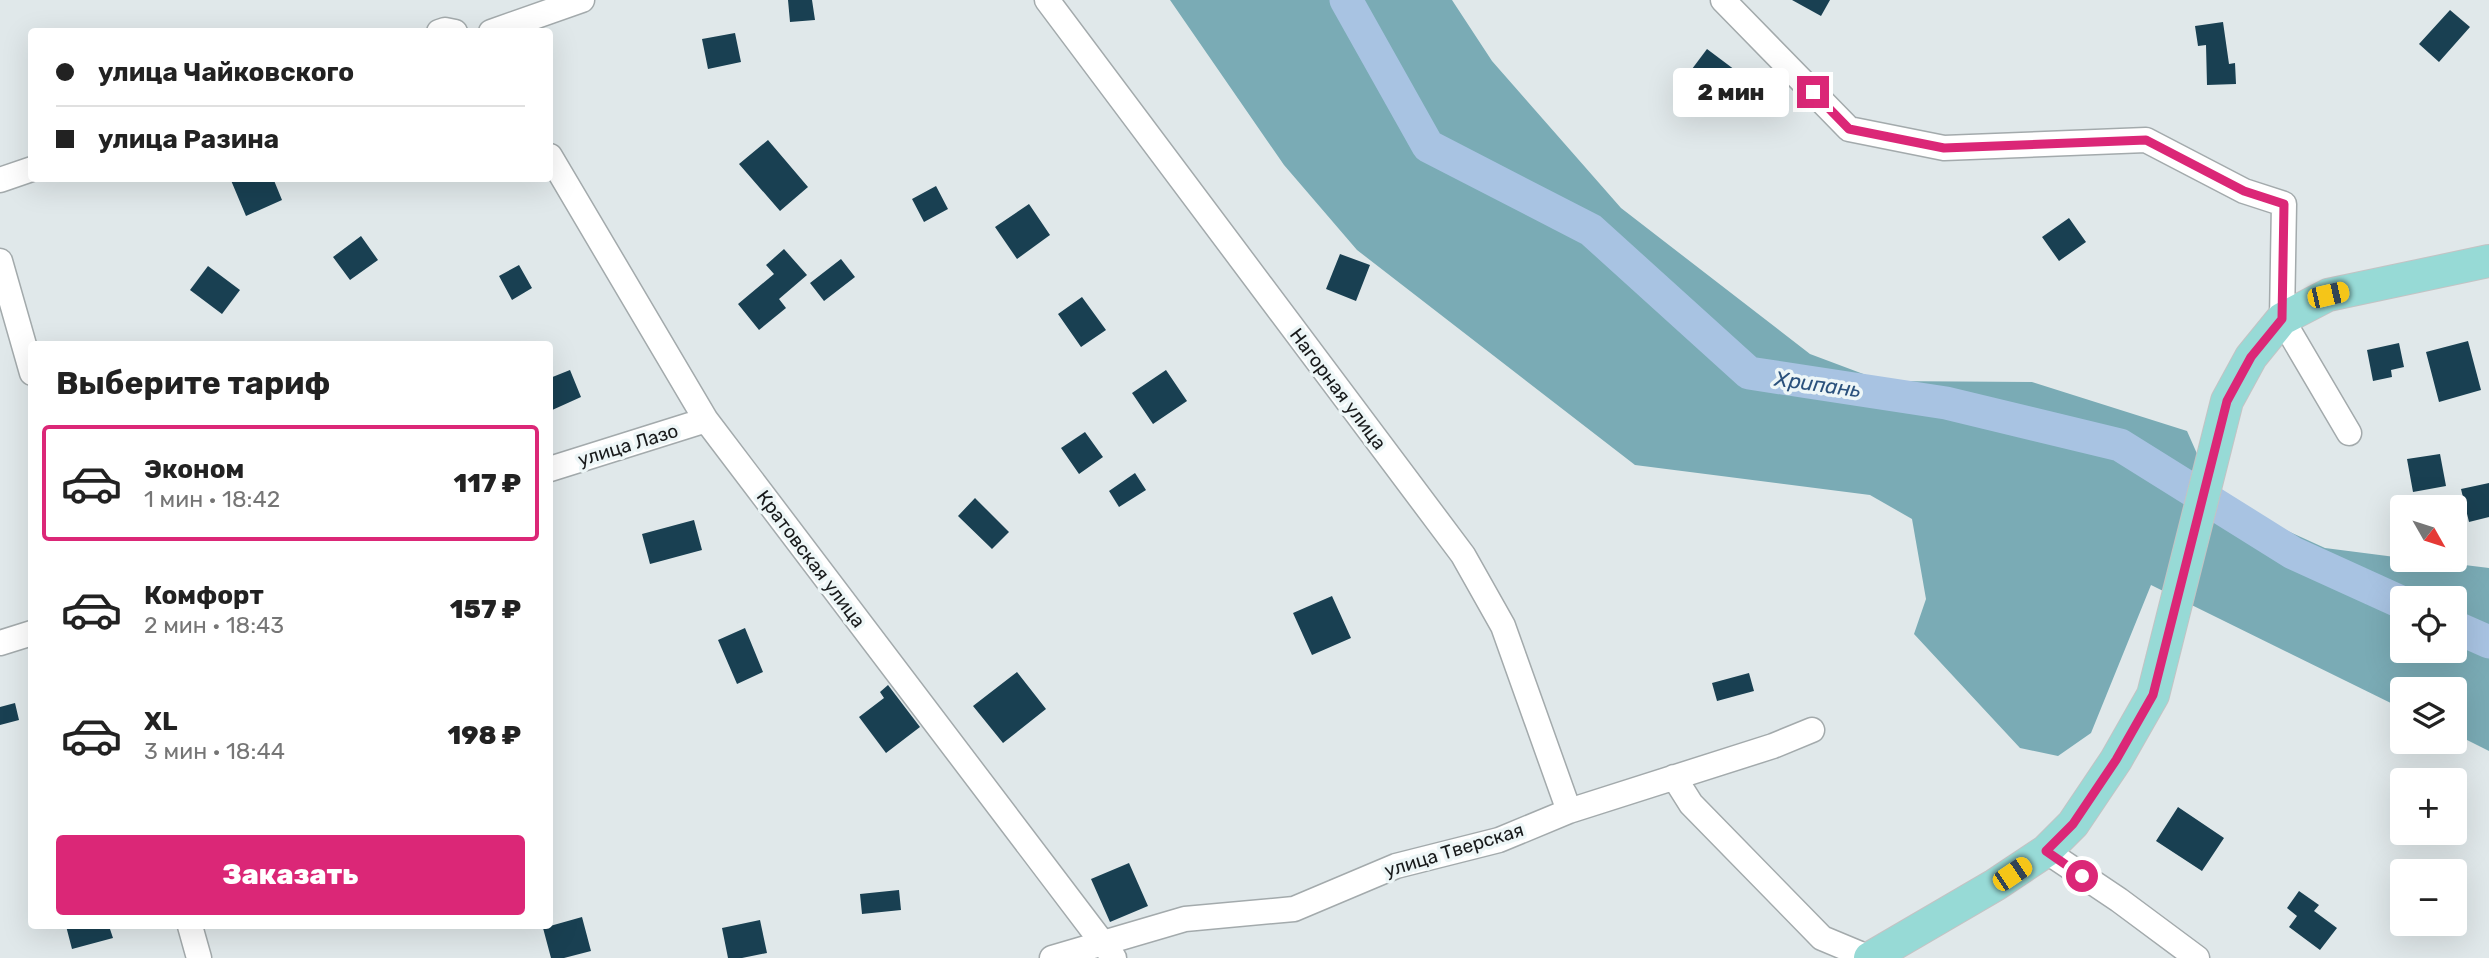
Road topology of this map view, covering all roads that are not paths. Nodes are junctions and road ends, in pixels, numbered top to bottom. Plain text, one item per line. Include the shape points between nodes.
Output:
1 (582, 0) edge
2 (1047, 0) edge
3 (1723, 0) edge
4 (502, 28) edge
5 (553, 161) edge
6 (28, 170) edge
7 (0, 180) edge
8 (0, 261) edge
9 (2489, 261) edge
10 (2282, 319) junction
11 (28, 359) edge
12 (706, 420) junction
13 (2349, 433) dead end
14 (553, 468) edge
15 (28, 634) edge
16 (0, 643) edge
17 (1812, 730) dead end
18 (1674, 777) junction
19 (1569, 811) junction
20 (2046, 851) junction
21 (191, 929) edge
22 (1108, 950) edge
23 (199, 958) edge
24 (1052, 958) edge
25 (1870, 958) edge
26 (2197, 958) edge

1 - 4 street
2 - 19 street, Нагорная улица via 1463,555 1503,626
3 - 10 street via 1849,129 1944,148 2146,140 2244,191 2284,204
5 - 12 street, Кратовская улица
6 - 7 street
8 - 11 street
9 - 10 main road via 2328,295
10 - 13 street
10 - 20 main road via 2251,357 2227,401 2153,695 2073,824
12 - 14 street, улица Лазо
12 - 22 street, Кратовская улица
15 - 16 street
17 - 18 street, улица Тверская
18 - 19 street, улица Тверская
18 - 25 street via 1691,804 1822,938
19 - 22 street, улица Тверская via 1499,840 1395,866 1294,909 1185,919
20 - 25 main road
20 - 26 street
21 - 23 street
22 - 24 street, улица Тверская

